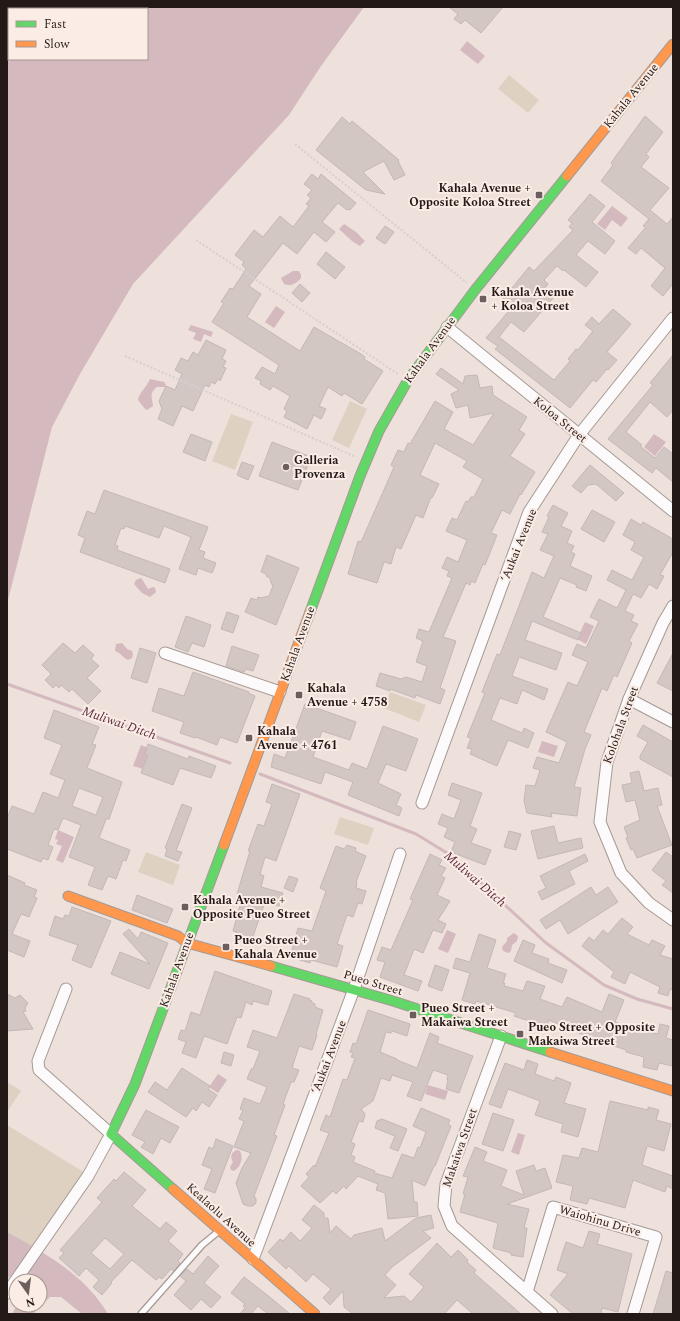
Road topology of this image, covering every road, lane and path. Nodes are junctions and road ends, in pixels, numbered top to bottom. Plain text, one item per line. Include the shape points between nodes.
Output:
1 (673, 44) edge
2 (295, 144) dead end
3 (196, 240) dead end
4 (475, 290) junction
5 (673, 318) edge
6 (447, 327) junction
7 (125, 356) dead end
8 (408, 380) junction
9 (579, 435) junction
10 (366, 461) junction
11 (673, 512) edge
12 (673, 606) edge
13 (165, 653) dead end
14 (280, 692) junction
15 (629, 699) junction
16 (673, 722) edge
17 (422, 803) dead end
18 (400, 854) dead end
19 (68, 896) dead end
20 (673, 920) edge
21 (187, 943) junction
22 (66, 989) dead end
23 (354, 989) junction
24 (501, 1036) junction
25 (673, 1092) edge
26 (111, 1134) junction
27 (7, 1214) edge
28 (221, 1230) junction
29 (37, 1231) dead end
30 (253, 1259) junction
31 (20, 1273) edge
32 (527, 1292) junction
33 (141, 1314) edge
34 (315, 1314) edge
35 (552, 1314) edge
36 (633, 1314) edge

1 - 4 street, Kahala Avenue
2 - 4 path
3 - 8 path
4 - 6 street, Kahala Avenue
5 - 9 street, ʻAukai Avenue
6 - 8 street, Kahala Avenue
6 - 9 street, Koloa Street
7 - 10 path
8 - 10 street, Kahala Avenue via 379,431
9 - 11 street, Koloa Street
9 - 17 street, ʻAukai Avenue via 529,512
10 - 14 street, Kahala Avenue
12 - 15 street, Kolohala Street
13 - 14 street
14 - 21 street, Kahala Avenue
15 - 16 street
15 - 20 street, Kolohala Street via 607,762 600,822 621,873 649,904
18 - 23 street, ʻAukai Avenue
19 - 21 street, Pueo Street via 178,936
21 - 23 street, Pueo Street
21 - 26 street, Kahala Avenue via 135,1084
22 - 26 street via 38,1061 39,1070
23 - 24 street, Pueo Street
23 - 30 street, ʻAukai Avenue
24 - 25 street, Pueo Street
24 - 32 street, Makaiwa Street via 446,1184 444,1206 452,1226
26 - 28 street, Kealaolu Avenue
26 - 31 street, Kahala Avenue via 88,1176
27 - 29 path via 18,1217
28 - 30 street, Kealaolu Avenue
28 - 33 lane via 202,1245
30 - 34 street, Kealaolu Avenue
32 - 35 street, Makaiwa Street
32 - 36 street, Waiohinu Drive via 553,1207 656,1237

